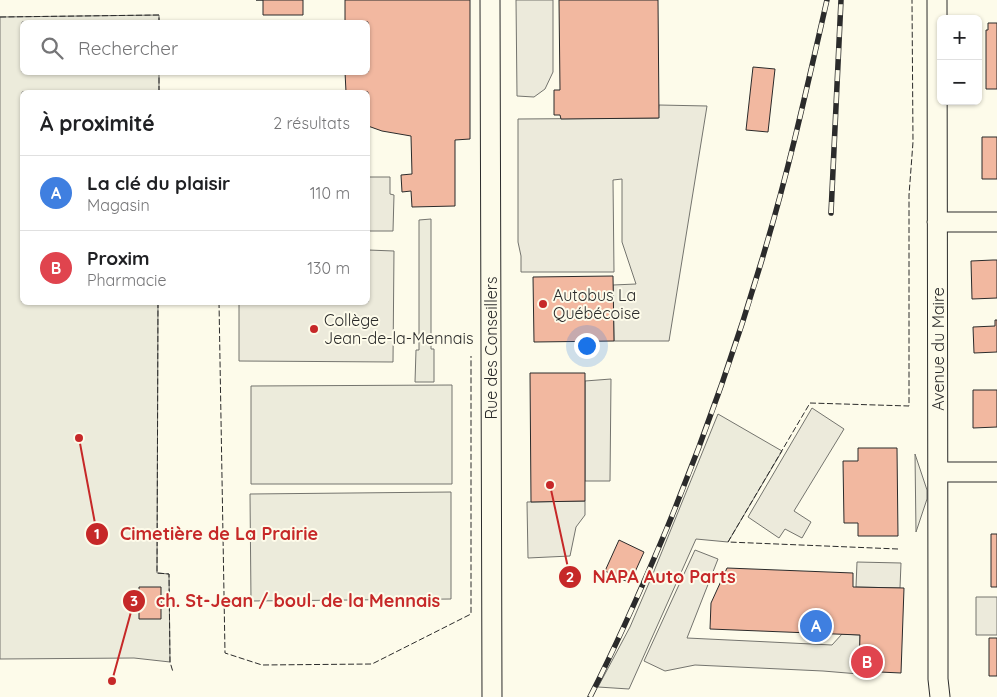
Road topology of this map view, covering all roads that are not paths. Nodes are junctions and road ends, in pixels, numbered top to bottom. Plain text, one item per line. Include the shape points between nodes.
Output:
1 (490, 0) edge
2 (938, 0) edge
3 (937, 222) junction
4 (997, 222) edge
5 (938, 472) junction
6 (997, 472) edge
7 (492, 697) edge
8 (940, 697) edge

1 - 7 street, Rue des Conseillers
2 - 3 street, Avenue du Maire
3 - 4 street
3 - 5 street, Avenue du Maire
5 - 6 street
5 - 8 street, Avenue du Maire

